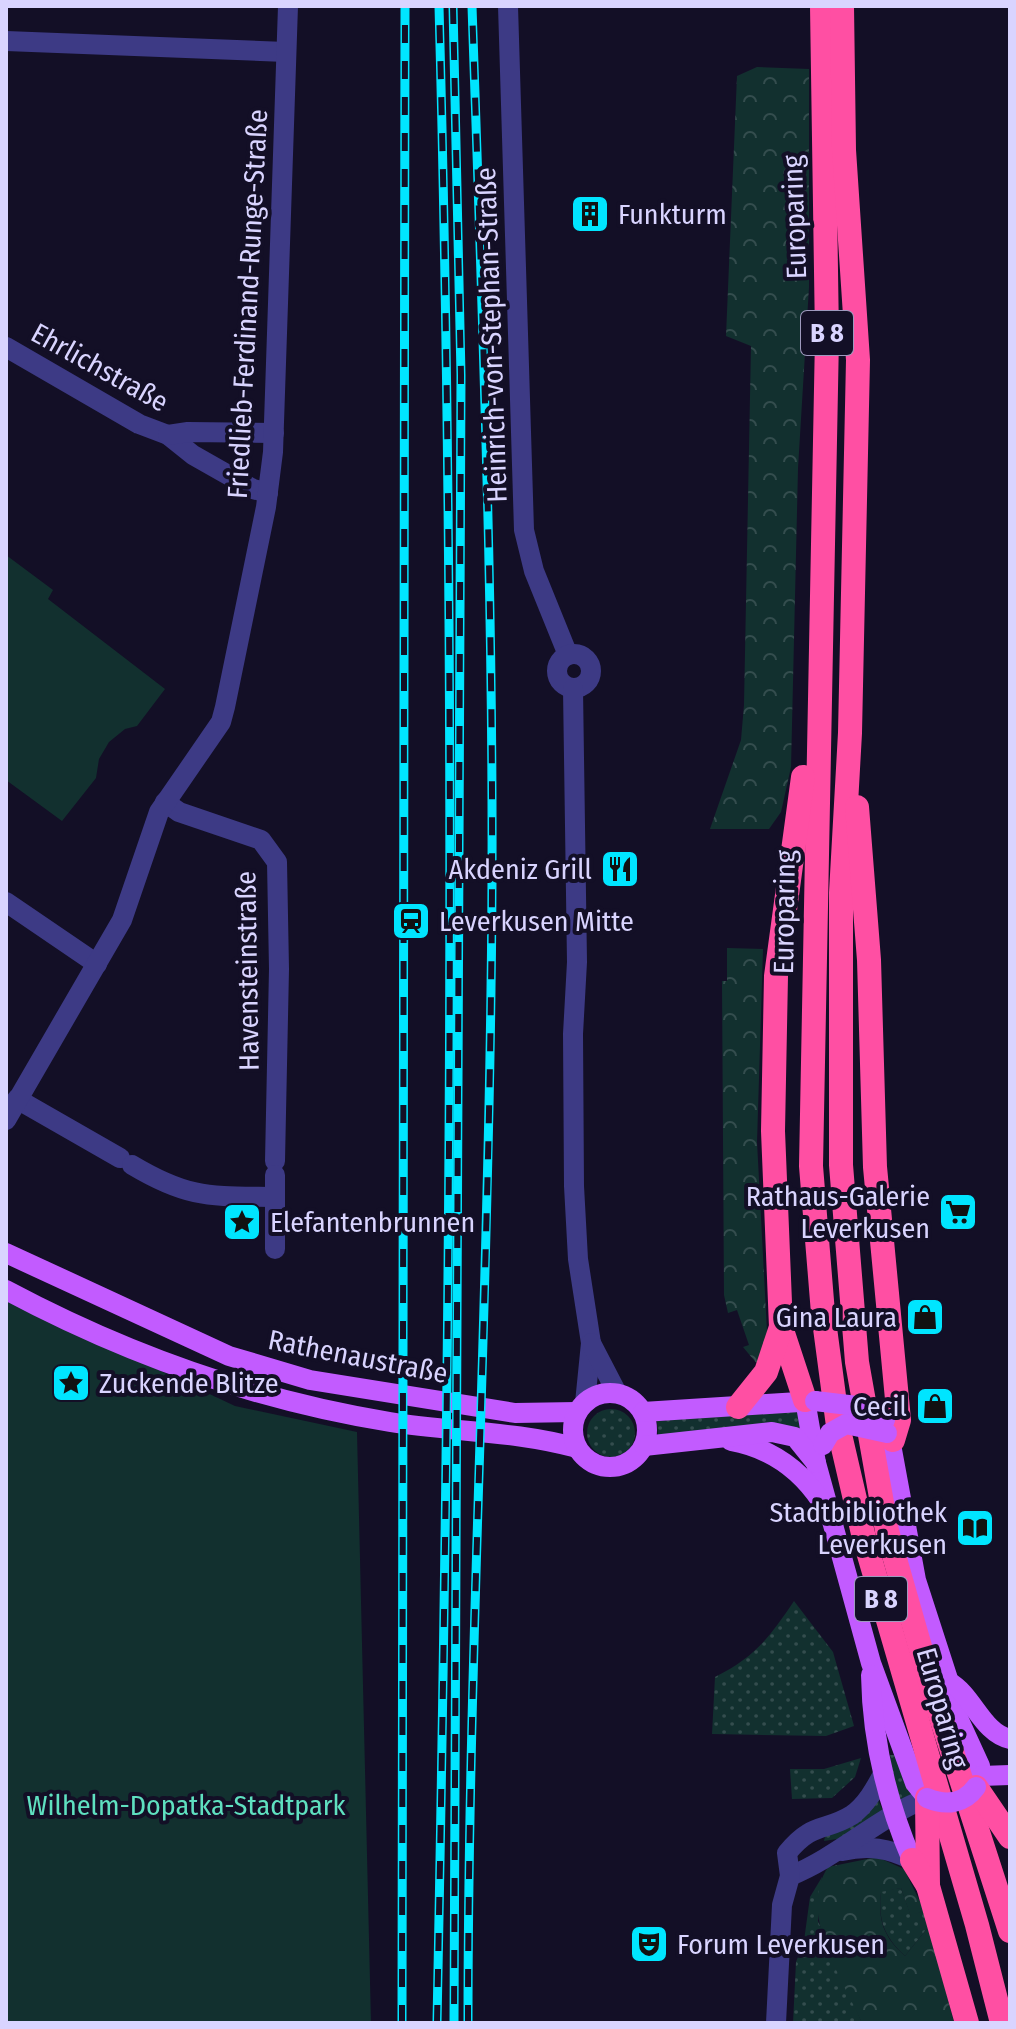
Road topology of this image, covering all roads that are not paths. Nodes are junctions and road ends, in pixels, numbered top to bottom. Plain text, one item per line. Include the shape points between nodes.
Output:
1 (288, 6) edge
2 (508, 6) edge
3 (822, 6) edge
4 (842, 6) edge
5 (6, 41) edge
6 (286, 52) junction
7 (6, 347) edge
8 (274, 433) junction
9 (168, 435) junction
10 (268, 493) junction
11 (818, 659) junction
12 (850, 733) junction
13 (165, 802) junction
14 (6, 902) edge
15 (97, 964) junction
16 (17, 1099) junction
17 (6, 1120) edge
18 (274, 1197) junction
19 (275, 1249) dead end
20 (6, 1253) edge
21 (6, 1290) edge
22 (781, 1327) junction
23 (591, 1343) junction
24 (617, 1393) junction
25 (810, 1401) junction
26 (581, 1407) junction
27 (738, 1407) junction
28 (643, 1412) junction
29 (888, 1431) junction
30 (716, 1439) junction
31 (644, 1446) junction
32 (577, 1448) junction
33 (819, 1454) junction
34 (830, 1514) junction
35 (871, 1663) junction
36 (949, 1682) junction
37 (1010, 1739) edge
38 (883, 1774) junction
39 (1010, 1775) edge
40 (978, 1782) junction
41 (927, 1798) junction
42 (893, 1814) junction
43 (1010, 1837) edge
44 (831, 1854) junction
45 (912, 1860) junction
46 (790, 1876) junction
47 (928, 1886) junction
48 (1010, 1931) edge
49 (776, 2023) edge
50 (967, 2023) edge
51 (1002, 2023) edge

1 - 6 street, Friedlieb-Ferdinand-Runge-Straße
2 - 23 street, Heinrich-von-Stephan-Straße via 524,530 534,571 568,655 581,656 590,666 586,684 573,689 574,1186
3 - 11 highway, Europaring / B 8 via 827,337
4 - 12 highway, Europaring / B 8 via 844,150 858,360
5 - 6 street
6 - 8 street, Friedlieb-Ferdinand-Runge-Straße
7 - 9 street, Ehrlichstraße via 139,424
8 - 9 street, Ehrlichstraße
8 - 10 street, Friedlieb-Ferdinand-Runge-Straße
9 - 10 street, Ehrlichstraße via 193,455
10 - 13 street, Friedlieb-Ferdinand-Runge-Straße via 221,722
11 - 22 highway via 776,976 773,1131
11 - 51 highway, Europaring / B 8 via 811,1166 829,1369 864,1538
12 - 29 highway via 869,960 875,1167 899,1420
12 - 48 highway, Europaring / B 8 via 841,893 841,1165 857,1362 887,1531
13 - 15 street, Friedlieb-Ferdinand-Runge-Straße via 130,904
13 - 18 street, Havensteinstraße via 179,812 261,840 277,862
14 - 15 street
15 - 16 street, Friedlieb-Ferdinand-Runge-Straße
16 - 17 street, Friedlieb-Ferdinand-Runge-Straße
16 - 18 street via 183,1192
18 - 19 street, Havensteinstraße
20 - 26 main road, Rathenaustraße via 229,1356 310,1380 515,1413
21 - 32 main road, Rathenaustraße via 122,1347 224,1385 332,1412
22 - 25 highway
22 - 27 highway via 770,1364
23 - 24 street, Heinrich-von-Stephan-Straße
23 - 26 street, Heinrich-von-Stephan-Straße
24 - 26 main road via 594,1396
24 - 28 main road
25 - 27 main road
25 - 29 main road, bridge via 857,1406
25 - 33 main road, Europaring
26 - 32 main road via 573,1436
27 - 28 main road
28 - 31 main road
29 - 33 main road, bridge via 846,1424 830,1433
29 - 36 main road, Europaring via 916,1580
30 - 31 main road
30 - 33 main road via 772,1432 795,1437
30 - 34 main road via 765,1450 811,1486
31 - 32 main road via 624,1465 611,1467 597,1465
33 - 34 main road, Europaring
34 - 35 main road, Europaring
35 - 38 main road, Europaring
35 - 41 main road, Europaring via 915,1783
36 - 37 main road via 962,1689 998,1736
36 - 40 main road, Europaring via 952,1711 976,1754
38 - 42 main road, Europaring
38 - 46 street via 854,1814 819,1825 799,1839 787,1853
39 - 40 main road
40 - 41 main road, Europaring, bridge via 962,1800 941,1804
40 - 43 highway
41 - 42 street
41 - 47 highway
42 - 44 street
42 - 45 main road, Europaring
44 - 45 street via 874,1847
44 - 46 street
45 - 47 highway
46 - 49 street via 782,1905
47 - 50 highway

